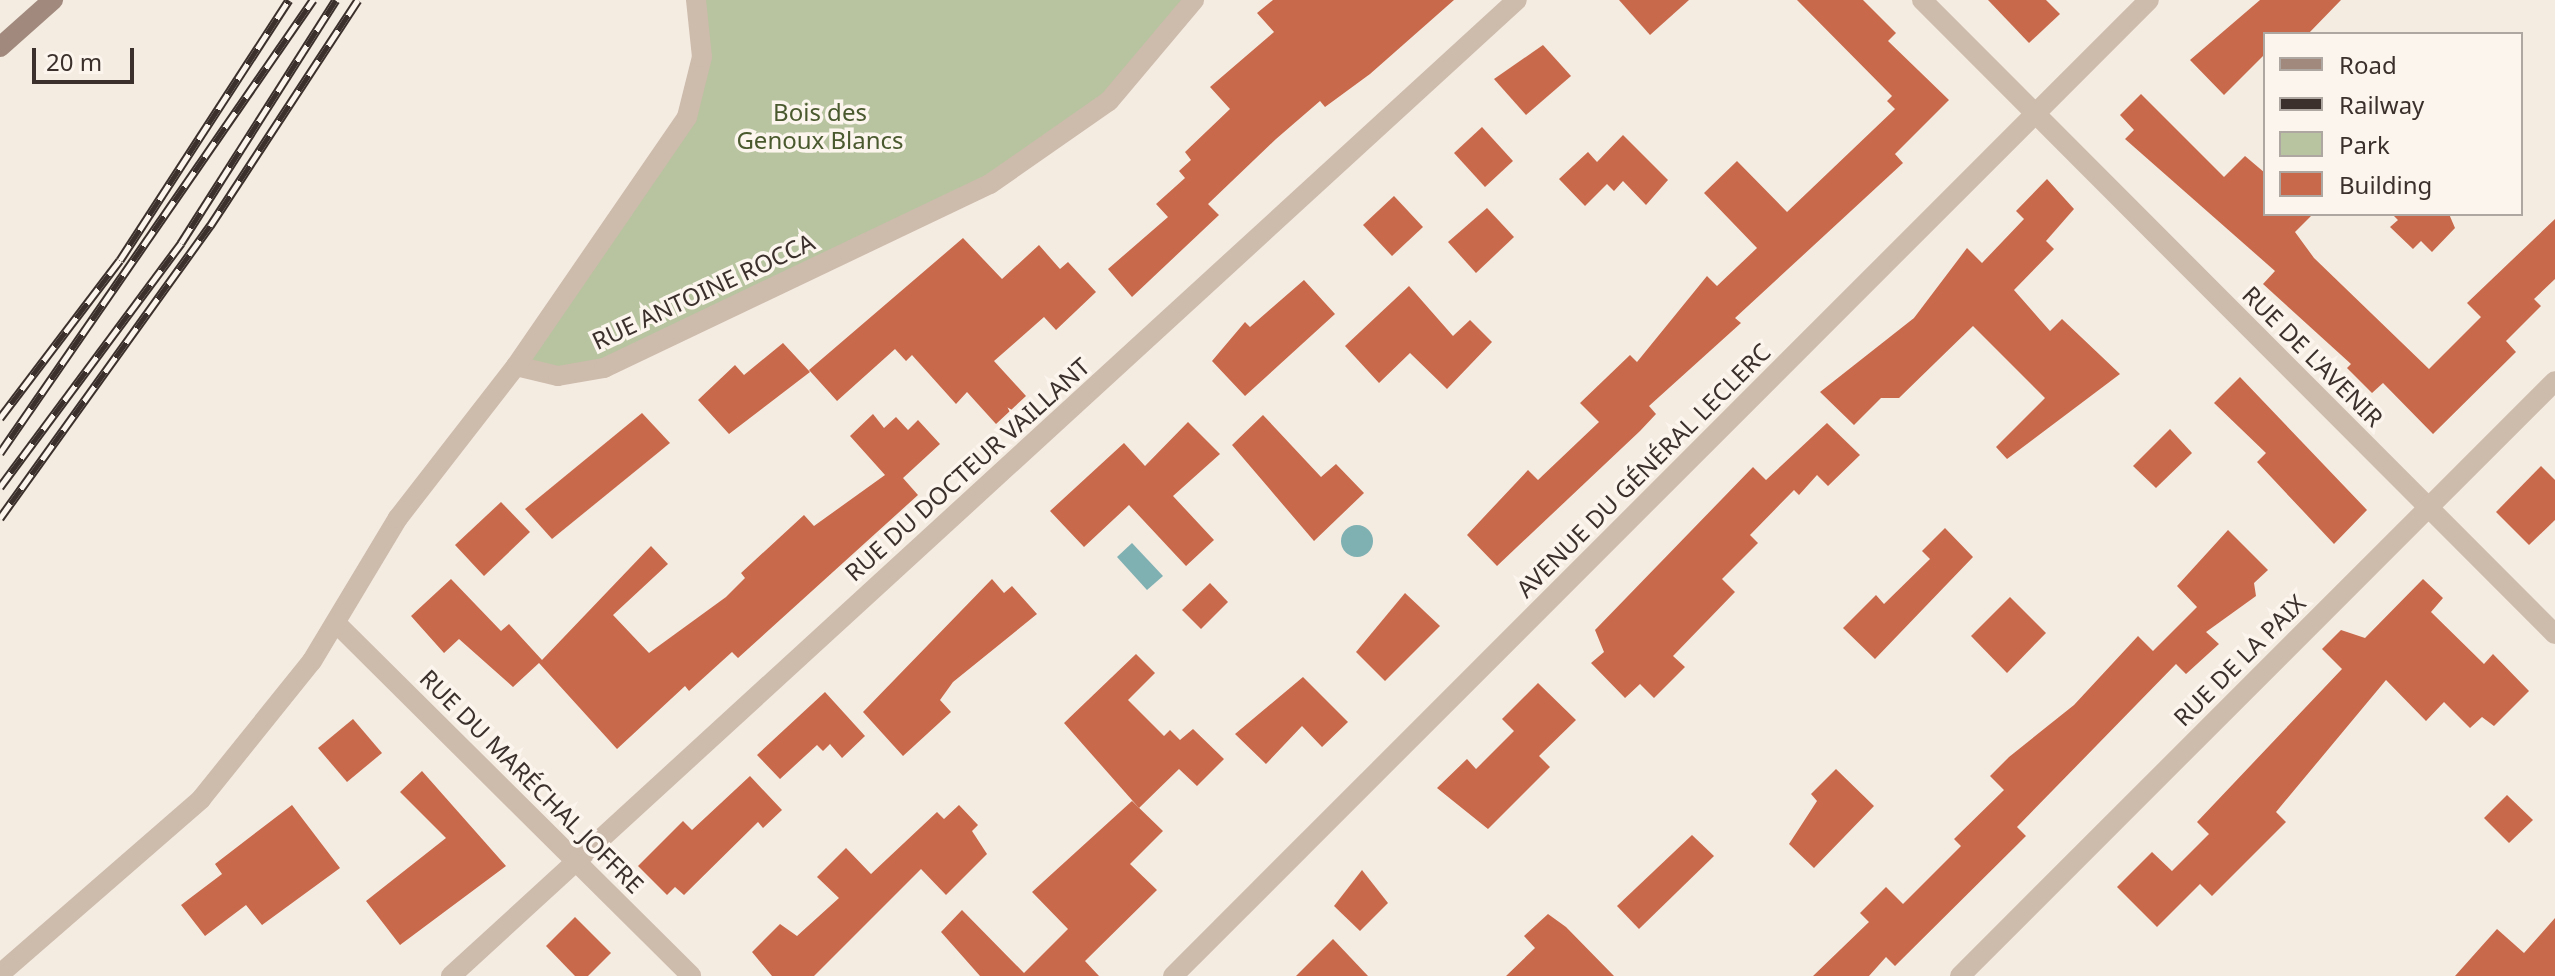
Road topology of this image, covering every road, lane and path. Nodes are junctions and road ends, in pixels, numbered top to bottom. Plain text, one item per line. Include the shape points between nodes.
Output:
1 (53, 0) edge
2 (696, 0) edge
3 (1194, 0) edge
4 (1517, 0) edge
5 (1922, 0) edge
6 (2149, 0) edge
7 (0, 47) edge
8 (2035, 115) junction
9 (516, 366) junction
10 (2555, 381) edge
11 (2428, 508) junction
12 (337, 624) junction
13 (2555, 634) edge
14 (576, 861) junction
15 (0, 974) edge
16 (451, 976) edge
17 (691, 976) edge
18 (1173, 976) edge
19 (1960, 976) edge

1 - 7 main road
2 - 9 street via 702,57 687,117
3 - 9 street, RUE ANTOINE ROCCA via 1109,101 990,184 604,368 558,376
4 - 14 street, RUE DU DOCTEUR VAILLANT
5 - 8 street
6 - 8 street, AVENUE DU GÉNÉRAL LECLERC
8 - 11 street, RUE DE L'AVENIR
8 - 18 street, AVENUE DU GÉNÉRAL LECLERC
9 - 12 street via 398,518
10 - 11 street, RUE DE LA PAIX
11 - 13 street, RUE DE L'AVENIR
11 - 19 street, RUE DE LA PAIX
12 - 14 street, RUE DU MARÉCHAL JOFFRE
12 - 15 street via 227,773
14 - 16 street, RUE DU DOCTEUR VAILLANT
14 - 17 street, RUE DU MARÉCHAL JOFFRE

